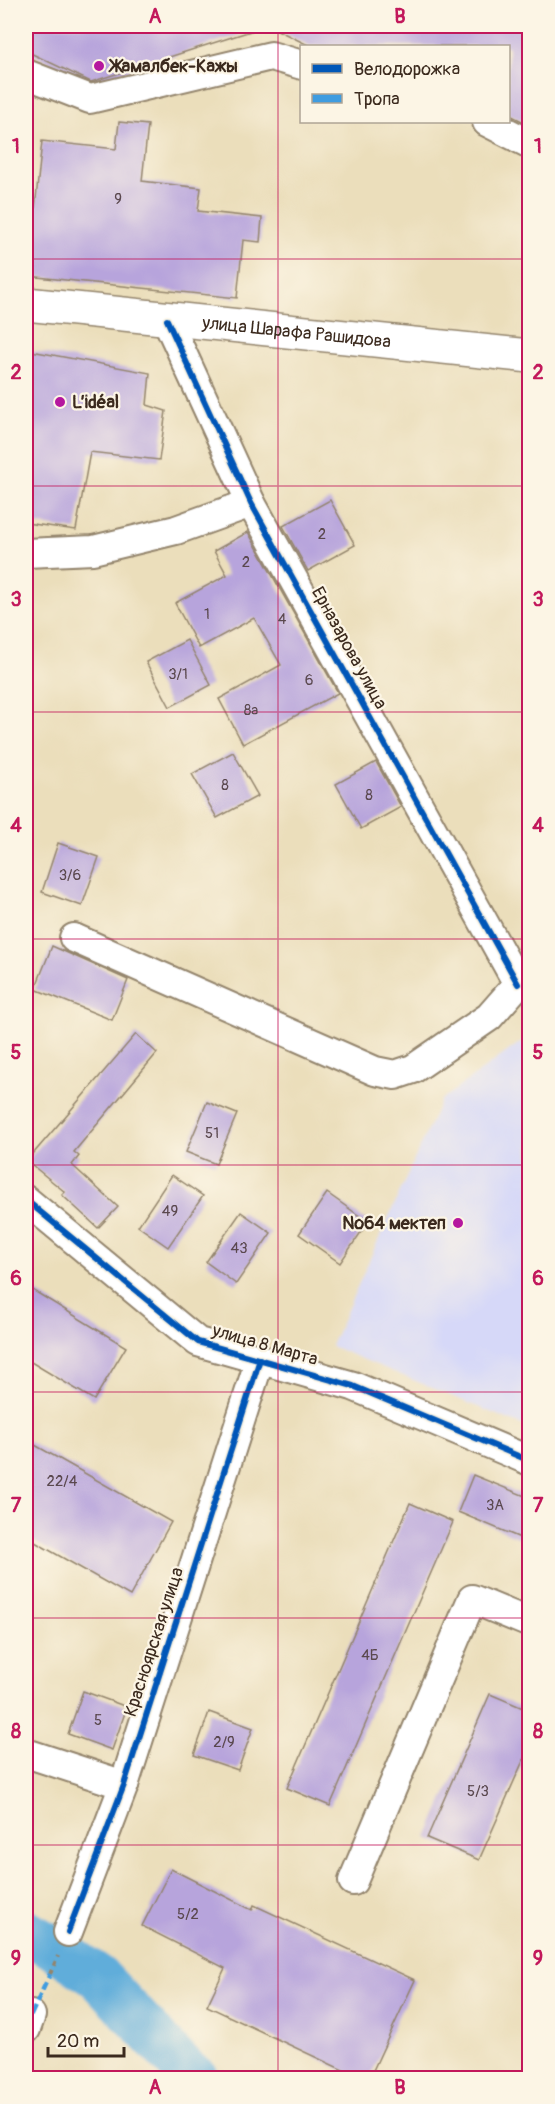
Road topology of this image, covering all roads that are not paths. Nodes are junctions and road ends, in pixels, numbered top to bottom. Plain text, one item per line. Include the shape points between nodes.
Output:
1 (300, 64) edge
2 (26, 75) edge
3 (490, 123) edge
4 (530, 144) edge
5 (26, 304) edge
6 (167, 320) junction
7 (530, 356) edge
8 (251, 504) junction
9 (26, 553) edge
10 (74, 938) dead end
11 (26, 1200) edge
12 (260, 1359) junction
13 (530, 1461) edge
14 (530, 1623) edge
15 (26, 1753) edge
16 (124, 1785) junction
17 (353, 1881) dead end
18 (64, 1943) road end

1 - 2 street via 272,56 90,99
3 - 4 street
5 - 6 main road, улица Шарафа Рашидова
6 - 7 main road, улица Шарафа Рашидова
6 - 8 street, Ерназарова улица
8 - 9 street via 176,530 93,550
8 - 10 street, Ерназарова улица via 518,984 489,1017 413,1069 395,1075 375,1071
11 - 12 street, улица 8 Марта via 198,1342
12 - 13 street, улица 8 Марта via 353,1386
12 - 16 street, Красноярская улица
14 - 17 street via 472,1599
15 - 16 street
16 - 18 street, Красноярская улица

